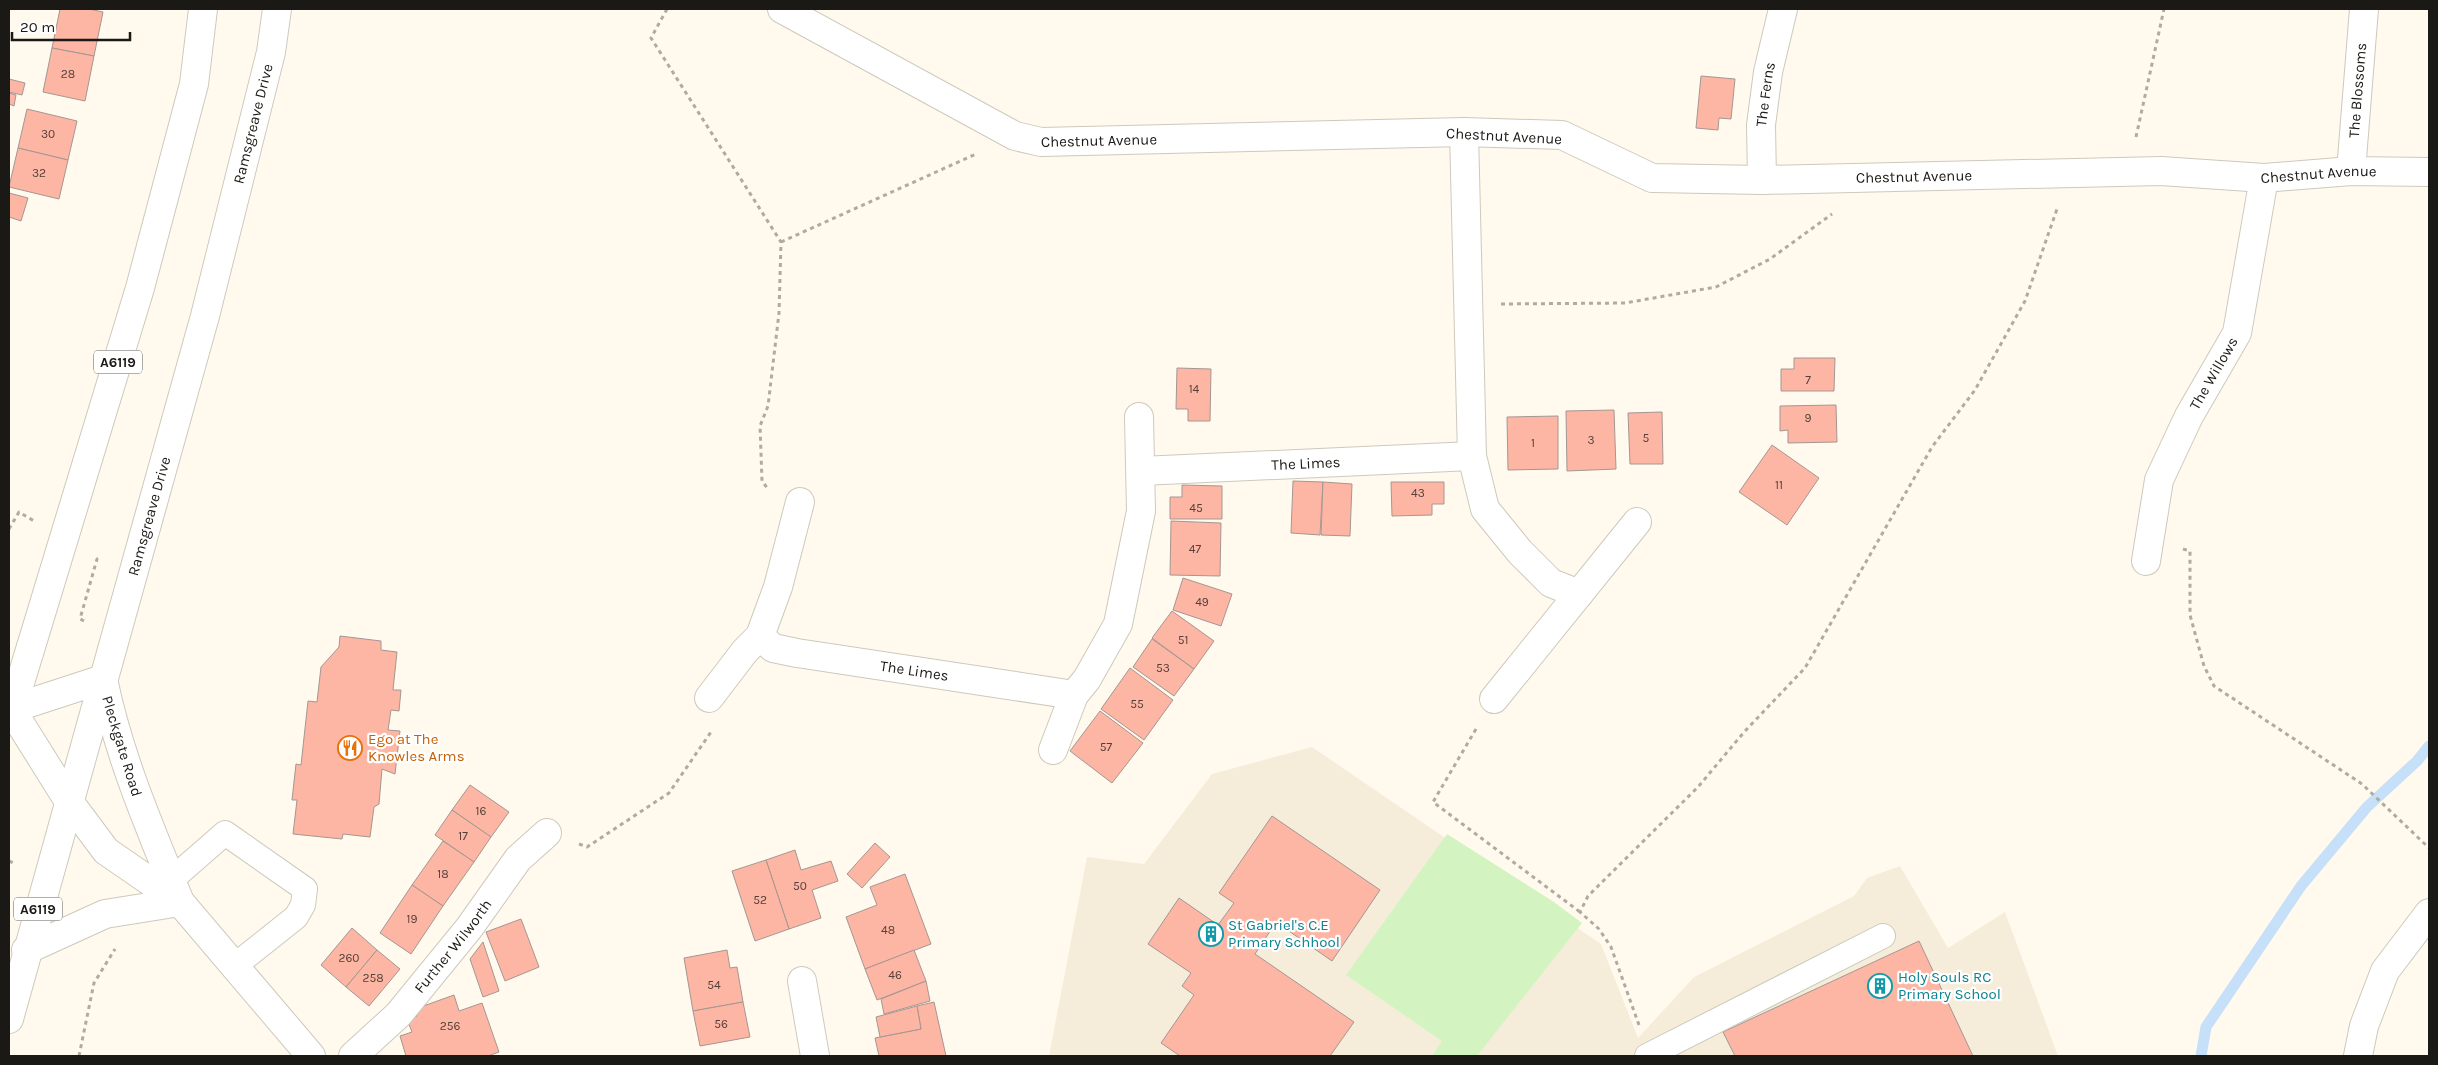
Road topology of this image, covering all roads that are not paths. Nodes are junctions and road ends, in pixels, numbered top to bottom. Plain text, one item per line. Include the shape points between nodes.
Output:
1 (203, 9) edge
2 (277, 9) edge
3 (782, 9) edge
4 (1783, 9) edge
5 (2364, 9) edge
6 (1464, 132) junction
7 (2351, 171) junction
8 (2429, 172) edge
9 (2264, 178) junction
10 (1762, 180) junction
11 (1139, 417) dead end
12 (1472, 456) junction
13 (1140, 471) junction
14 (800, 502) road end
15 (1637, 522) dead end
16 (2148, 550) road end
17 (1579, 594) junction
18 (760, 636) junction
19 (103, 679) junction
20 (712, 694) road end
21 (1074, 696) junction
22 (1494, 700) road end
23 (10, 711) edge
24 (1053, 750) dead end
25 (68, 800) junction
26 (547, 833) road end
27 (171, 890) junction
28 (2429, 913) edge
29 (1884, 936) dead end
30 (26, 950) junction
31 (233, 967) junction
32 (802, 981) dead end
33 (9, 1019) edge
34 (311, 1056) edge
35 (353, 1056) edge
36 (815, 1056) edge
37 (1648, 1056) edge
38 (2358, 1056) edge

1 - 23 main road, A6119 via 194,84 140,288
2 - 19 main road, Ramsgreave Drive / A6119 via 271,52 205,316
3 - 6 main road, Chestnut Avenue via 1015,136 1042,142
4 - 10 main road, The Ferns via 1768,72 1761,125
5 - 7 main road, The Blossoms
6 - 10 main road, Chestnut Avenue via 1562,136 1652,178
6 - 12 main road
7 - 8 main road, Chestnut Avenue
7 - 9 main road, Chestnut Avenue
9 - 10 main road, Chestnut Avenue via 2161,171
9 - 16 main road, The Willows via 2237,333 2189,416 2159,480
11 - 13 main road
12 - 13 main road, The Limes
12 - 17 main road via 1485,509 1551,584
13 - 21 main road via 1141,511 1118,624
14 - 18 main road via 778,587
15 - 17 main road
17 - 22 main road
18 - 20 main road
18 - 21 main road, The Limes via 773,648 797,653
19 - 23 main road, Pleckgate Road
19 - 25 main road, Ramsgreave Drive / A6119
19 - 27 main road, Pleckgate Road via 118,741
21 - 24 main road
23 - 25 main road, Pleckgate Road
25 - 27 main road, Pleckgate Road via 106,851
25 - 30 main road, Ramsgreave Drive / A6119
26 - 35 main road, Further Wilworth via 518,859 469,928 398,1015
27 - 30 main road via 106,914
27 - 31 main road, Pleckgate Road
27 - 31 lane via 225,833 305,889 303,905 296,916
28 - 38 main road via 2385,971 2364,1026
29 - 37 lane
30 - 33 main road, Ramsgreave Drive / A6119
31 - 34 main road, Pleckgate Road
32 - 36 main road

